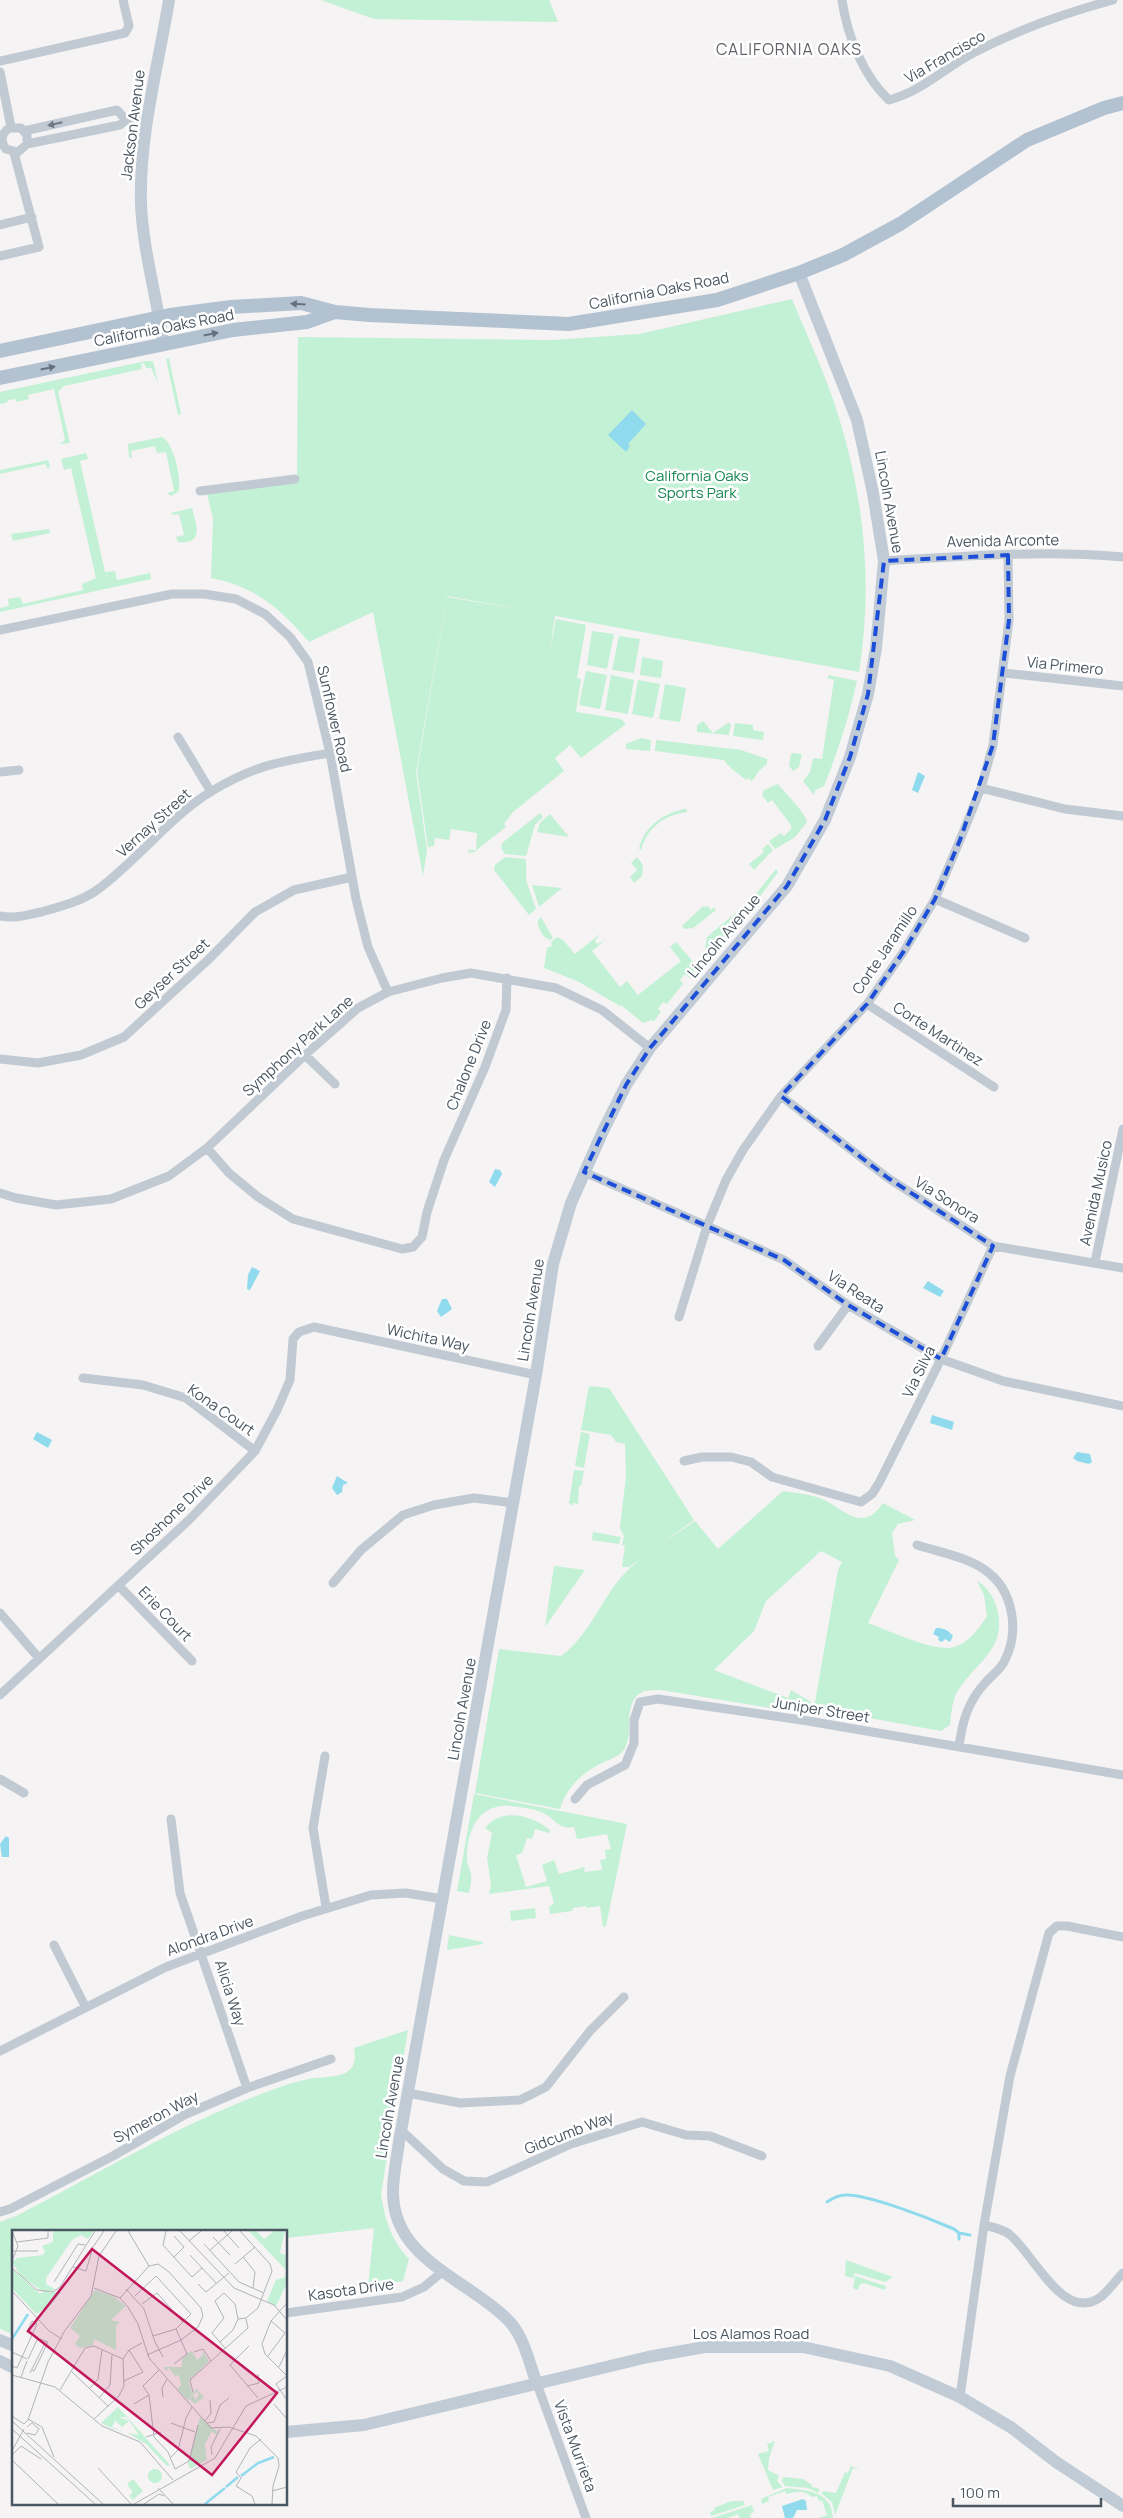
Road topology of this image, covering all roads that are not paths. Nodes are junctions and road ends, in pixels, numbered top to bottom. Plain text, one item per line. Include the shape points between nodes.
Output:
1 (123, 0) edge
2 (169, 0) edge
3 (842, 0) edge
4 (1113, 0) edge
5 (0, 61) edge
6 (0, 72) edge
7 (1123, 103) edge
8 (91, 116) junction
9 (126, 120) junction
10 (147, 124) junction
11 (11, 128) junction
12 (94, 130) junction
13 (24, 131) junction
14 (2, 134) edge
15 (27, 144) junction
16 (7, 151) edge
17 (32, 217) junction
18 (0, 225) edge
19 (0, 256) edge
20 (799, 273) junction
21 (335, 312) junction
22 (159, 318) junction
23 (163, 343) junction
24 (0, 351) edge
25 (0, 378) edge
26 (295, 479) dead end
27 (200, 491) dead end
28 (1008, 555) junction
29 (1123, 557) edge
30 (884, 561) junction
31 (0, 630) edge
32 (1004, 673) junction
33 (1123, 686) edge
34 (178, 737) dead end
35 (330, 753) junction
36 (19, 770) dead end
37 (0, 772) edge
38 (981, 788) junction
39 (211, 792) junction
40 (1123, 816) edge
41 (352, 877) junction
42 (935, 899) junction
43 (0, 916) edge
44 (1025, 938) dead end
45 (507, 978) junction
46 (388, 992) junction
47 (867, 1004) junction
48 (650, 1048) junction
49 (304, 1055) junction
50 (0, 1058) edge
51 (335, 1084) dead end
52 (994, 1087) dead end
53 (781, 1096) junction
54 (1123, 1129) edge
55 (207, 1148) junction
56 (584, 1172) junction
57 (0, 1193) edge
58 (707, 1226) junction
59 (993, 1246) junction
60 (1095, 1262) junction
61 (1123, 1268) edge
62 (848, 1305) junction
63 (679, 1317) dead end
64 (314, 1327) joint
65 (818, 1346) dead end
66 (941, 1359) junction
67 (536, 1375) junction
68 (83, 1378) dead end
69 (1123, 1406) edge
70 (255, 1451) junction
71 (684, 1461) dead end
72 (514, 1503) junction
73 (917, 1546) dead end
74 (333, 1583) dead end
75 (119, 1586) junction
76 (0, 1613) edge
77 (38, 1657) junction
78 (192, 1661) dead end
79 (0, 1695) edge
80 (959, 1747) junction
81 (325, 1756) dead end
82 (1123, 1775) edge
83 (0, 1778) edge
84 (24, 1793) dead end
85 (575, 1799) dead end
86 (171, 1819) dead end
87 (444, 1899) junction
88 (326, 1908) junction
89 (1123, 1937) edge
90 (54, 1946) dead end
91 (202, 1952) junction
92 (624, 1997) dead end
93 (86, 2006) junction
94 (0, 2051) edge
95 (331, 2059) dead end
96 (247, 2088) junction
97 (408, 2093) junction
98 (402, 2130) junction
99 (762, 2156) dead end
100 (0, 2212) edge
101 (984, 2225) junction
102 (442, 2272) junction
103 (1123, 2273) edge
104 (288, 2313) edge
105 (0, 2340) edge
106 (12, 2345) edge
107 (0, 2361) edge
108 (12, 2367) edge
109 (537, 2384) junction
110 (960, 2398) junction
111 (288, 2432) edge
112 (1123, 2506) edge
113 (586, 2518) edge

1 - 5 street via 129,26 124,33
2 - 10 street, Jackson Avenue
3 - 4 street, Via Francisco via 852,40 877,89 889,100 909,95 972,54 1062,14
6 - 11 street
7 - 20 main road, California Oaks Road via 1027,140 900,224 843,255
8 - 9 street via 117,110
8 - 12 street
8 -> 13 street
9 - 10 street
9 - 12 street via 120,125
10 - 22 street, Jackson Avenue via 141,205
11 - 13 street
11 - 14 street
12 - 15 street
13 - 15 street
14 - 16 street
15 - 16 street via 22,150
16 - 17 street
17 - 18 street
17 - 19 street via 39,247
20 - 21 main road, California Oaks Road via 717,300 569,324
20 - 30 street, Lincoln Avenue via 857,420
21 -> 22 main road, California Oaks Road via 301,304 230,307
23 -> 21 main road, California Oaks Road via 233,330 307,322
22 - 23 street, Jackson Avenue
22 - 24 main road, California Oaks Road
25 -> 23 main road, California Oaks Road
26 - 27 street
28 - 29 street, Avenida Arconte via 1076,553
28 - 30 street, Avenida Arconte
28 - 32 street, Corte Jaramillo via 1009,620
30 - 48 street, Lincoln Avenue via 868,694 850,757 824,820 787,886
31 - 35 street, Sunflower Road via 172,594 204,594 236,600 265,614 290,637 308,662
32 - 33 street, Via Primero
32 - 38 street, Corte Jaramillo via 993,745
34 - 39 street
35 - 39 street, Vernay Street via 275,762 244,773
35 - 41 street, Sunflower Road
36 - 37 street
38 - 40 street via 1065,809
38 - 42 street, Corte Jaramillo
39 - 43 street, Vernay Street via 188,808 96,892 58,908 12,919
41 - 46 street, Sunflower Road via 368,947
41 - 50 street, Geyser Street via 294,890 254,912 209,959 124,1037 82,1054 38,1063
42 - 44 street
42 - 47 street, Corte Jaramillo
45 - 46 street, Symphony Park Lane via 471,973
45 - 48 street, Symphony Park Lane via 556,988 602,1010
45 - 55 street, Chalone Drive via 506,1010 444,1160 422,1237 412,1247 402,1249 293,1219 258,1197 229,1173
46 - 49 street, Symphony Park Lane via 358,1008
47 - 52 street, Corte Martinez
47 - 53 street, Corte Jaramillo
48 - 56 street, Lincoln Avenue via 626,1085
49 - 51 street
49 - 55 street, Symphony Park Lane
53 - 58 street, Corte Jaramillo via 743,1150 726,1180
53 - 59 street, Via Sonora via 888,1178
54 - 60 street, Avenida Musico
55 - 57 street, Symphony Park Lane via 169,1176 111,1199 56,1204
56 - 58 street, Via Reata
56 - 67 street, Lincoln Avenue via 553,1264
58 - 62 street, Via Reata via 784,1260
58 - 63 street, Corte Jaramillo
59 - 60 street, Via Sonora
59 - 66 street, Via Silva
60 - 61 street, Via Sonora
62 - 65 street
62 - 66 street, Via Reata
64 - 67 street, Wichita Way
64 - 70 street, Shoshone Drive via 299,1332 293,1339 290,1380
66 - 69 street, Via Reata via 1003,1381
66 - 71 street, Via Silva via 872,1494 860,1501 772,1477 752,1462 731,1457
67 - 72 street, Lincoln Avenue
68 - 70 street, Kona Court via 143,1385 186,1398
70 - 75 street, Shoshone Drive
72 - 74 street via 474,1498 434,1505 404,1515 361,1550
72 - 87 street, Lincoln Avenue
73 - 80 street via 985,1570 1000,1584 1010,1605 1012,1643 1003,1664 971,1702 962,1723
75 - 77 street, Shoshone Drive
75 - 78 street, Erie Court
76 - 77 street
77 - 79 street, Shoshone Drive
80 - 82 street, Juniper Street
80 - 85 street, Juniper Street via 808,1721 647,1700 640,1702 636,1711 634,1743 625,1765 587,1785
81 - 88 street via 313,1828
83 - 84 street
86 - 91 street, Alicia Way via 180,1892
87 - 88 street, Alondra Drive via 406,1893 371,1895
87 - 97 street, Lincoln Avenue
88 - 91 street, Alondra Drive
89 - 101 street via 1067,1926 1058,1926 1049,1933 1010,2076
90 - 93 street
91 - 93 street, Alondra Drive
91 - 96 street, Alicia Way
92 - 97 street via 590,2031 546,2087 520,2100 460,2103
93 - 94 street, Alondra Drive
95 - 96 street, Symeron Way
96 - 100 street, Symeron Way via 184,2115 113,2156
97 - 98 street, Lincoln Avenue
98 - 99 street, Gidcumb Way via 443,2169 464,2181 487,2182 571,2144 642,2122 686,2135 710,2136
98 - 102 street, Lincoln Avenue via 392,2192 401,2231
101 - 103 street via 1009,2234 1025,2249 1054,2288 1071,2300 1093,2301
101 - 110 street
102 - 104 street, Kasota Drive via 424,2287 402,2297
102 - 109 street, Lincoln Avenue via 508,2319 520,2337
105 - 106 street
107 - 108 street
109 - 110 street, Los Alamos Road via 705,2347 803,2347 890,2366
109 - 111 street, Los Alamos Road via 364,2425
109 - 113 street, Vista Murrieta
110 - 112 street, Los Alamos Road via 1012,2428 1056,2462

